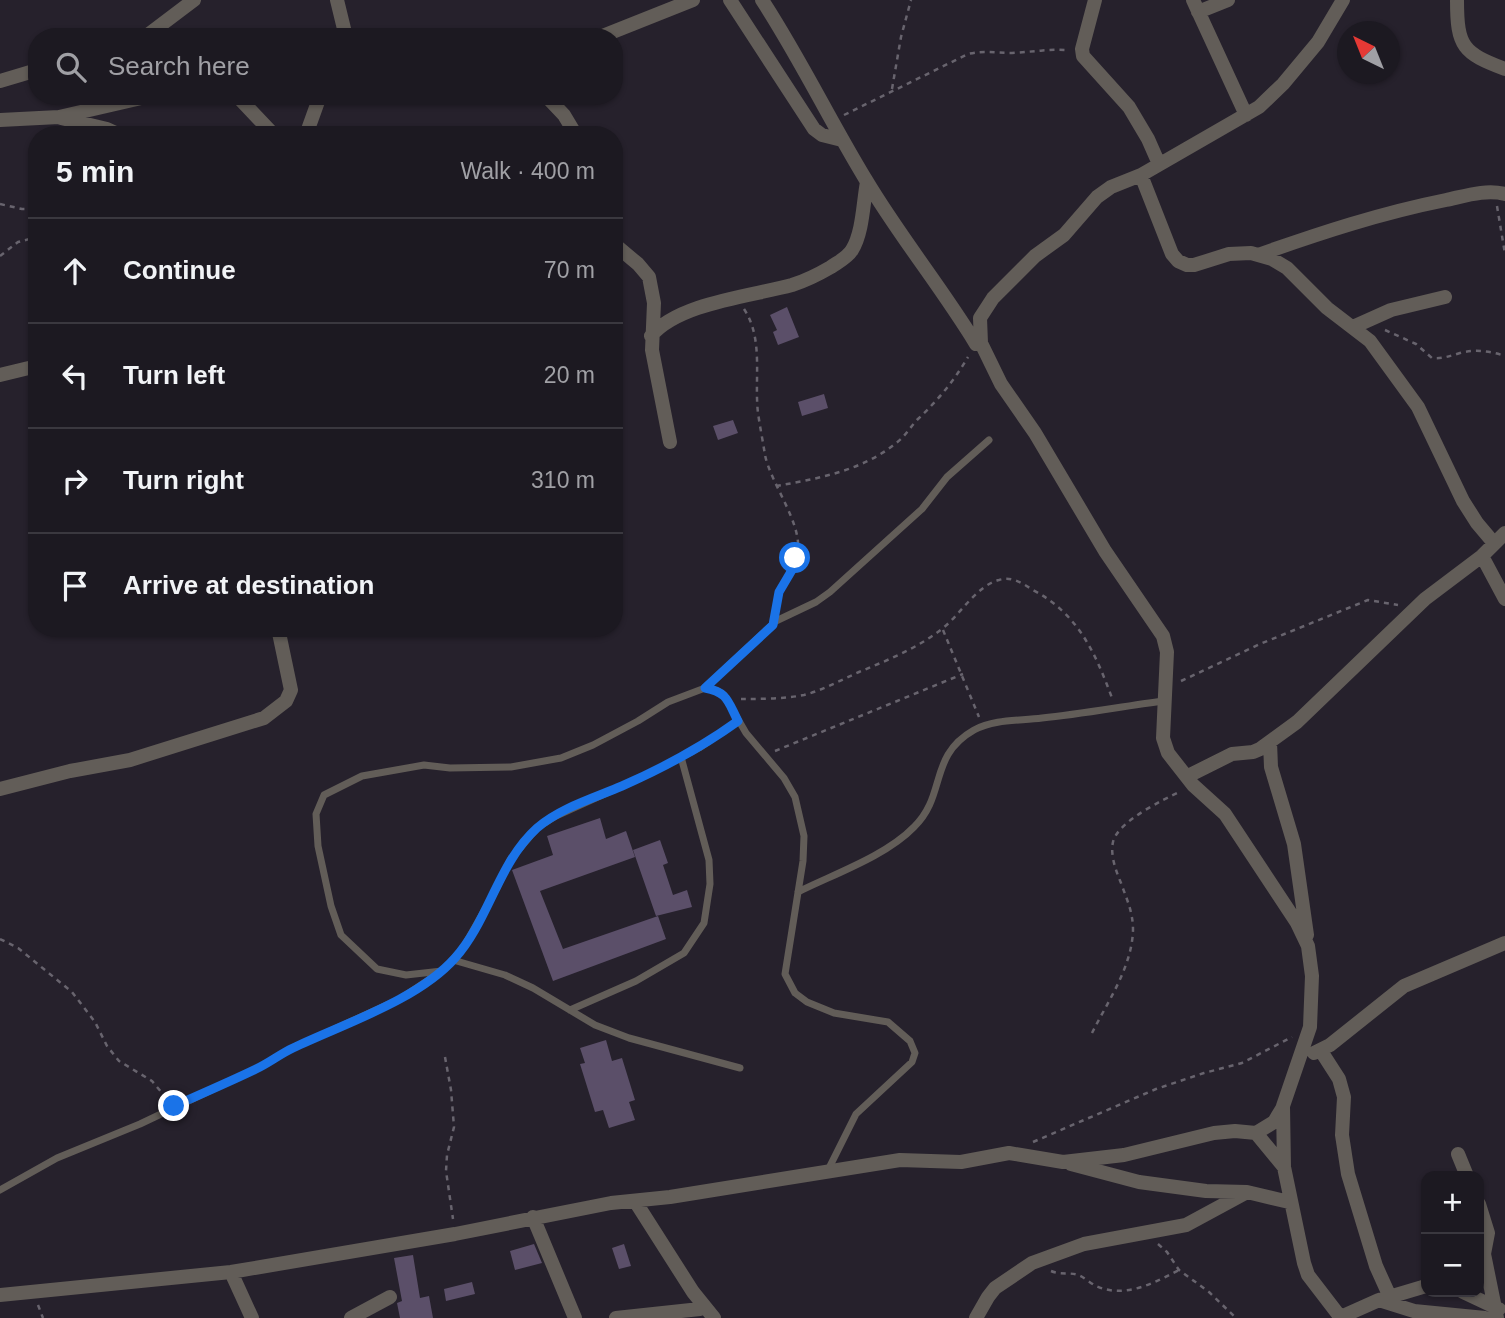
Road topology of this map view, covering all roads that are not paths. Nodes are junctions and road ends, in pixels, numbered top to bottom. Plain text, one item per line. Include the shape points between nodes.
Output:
1 (194, 0) edge
2 (337, 0) edge
3 (693, 0) edge
4 (730, 0) edge
5 (762, 0) edge
6 (1095, 0) edge
7 (1228, 0) edge
8 (1343, 0) edge
9 (1457, 0) edge
10 (1195, 6) edge
11 (157, 28) edge
12 (344, 28) edge
13 (623, 28) edge
14 (1505, 69) edge
15 (28, 73) edge
16 (0, 81) edge
17 (111, 105) edge
18 (246, 105) edge
19 (317, 105) edge
20 (555, 105) edge
21 (1246, 115) junction
22 (59, 117) junction
23 (0, 120) edge
24 (95, 126) edge
25 (265, 126) edge
26 (309, 126) edge
27 (571, 126) edge
28 (842, 140) junction
29 (1159, 164) junction
30 (1141, 176) junction
31 (867, 182) junction
32 (1500, 193) edge
33 (623, 252) edge
34 (1258, 255) junction
35 (1445, 298) dead end
36 (1357, 324) junction
37 (651, 336) junction
38 (979, 344) junction
39 (28, 368) edge
40 (0, 375) edge
41 (989, 440) dead end
42 (670, 442) dead end
43 (1499, 537) edge
44 (1482, 556) junction
45 (1505, 599) edge
46 (280, 637) edge
47 (705, 688) junction
48 (1165, 695) junction
49 (738, 721) junction
50 (1270, 742) junction
51 (681, 757) junction
52 (1190, 780) junction
53 (0, 789) edge
54 (797, 892) junction
55 (1505, 943) edge
56 (1308, 946) junction
57 (453, 960) junction
58 (442, 971) junction
59 (570, 1010) junction
60 (1321, 1051) junction
61 (1299, 1057) junction
62 (740, 1068) dead end
63 (1283, 1106) junction
64 (1256, 1133) junction
65 (1458, 1154) dead end
66 (1063, 1162) junction
67 (1284, 1167) junction
68 (828, 1171) junction
69 (1465, 1171) edge
70 (0, 1190) edge
71 (1247, 1192) junction
72 (635, 1201) junction
73 (1289, 1202) junction
74 (533, 1217) junction
75 (1484, 1220) edge
76 (230, 1272) junction
77 (1421, 1287) edge
78 (0, 1295) edge
79 (390, 1297) dead end
80 (1470, 1297) edge
81 (1385, 1298) junction
82 (700, 1309) dead end
83 (1496, 1314) edge
84 (252, 1318) edge
85 (351, 1318) edge
86 (575, 1318) edge
87 (616, 1318) edge
88 (714, 1318) edge
89 (976, 1318) edge
90 (1341, 1318) edge

1 - 11 street
2 - 12 street
3 - 13 street
4 - 28 street via 814,129
5 - 28 street
6 - 29 street via 1082,49 1087,62 1129,107
7 - 10 street
8 - 21 street via 1300,65
9 - 14 street via 1465,49
10 - 21 street
15 - 16 street
17 - 22 street
18 - 25 street
19 - 26 street
20 - 27 street
21 - 29 street
22 - 23 street
22 - 24 street
28 - 31 street
29 - 30 street
30 - 34 street via 1178,261 1194,265 1229,254
30 - 38 street via 1097,197 1064,235 1001,289 980,318
31 - 37 street via 859,229 846,257 806,280 676,317
31 - 38 street
32 - 34 street via 1405,207
33 - 37 street via 649,278 654,303
34 - 36 street via 1287,268 1327,308
35 - 36 street via 1391,310
36 - 43 street via 1418,407 1477,523
37 - 42 street
38 - 48 street via 1105,551 1163,636
39 - 40 street
41 - 47 lane via 947,477 922,509 830,592 773,625
43 - 44 street
44 - 45 street
44 - 50 street via 1415,608 1323,698
46 - 53 street via 291,690 286,701 264,718 130,761
47 - 49 lane via 727,699
47 - 58 lane via 668,702 561,758 511,767 424,765 362,776 324,795 316,814 318,846 341,935 377,969 406,975
48 - 52 street via 1163,738 1168,753
48 - 54 lane via 983,727 953,745 944,758 929,810 914,828 891,846
49 - 51 lane
49 - 54 lane via 795,797 804,836
50 - 52 street via 1253,752 1217,760
50 - 56 street via 1271,767 1294,844
51 - 57 lane via 538,827 510,860
51 - 59 lane via 709,860 704,923 684,953 636,981
52 - 56 street via 1225,814
54 - 68 lane via 785,974 795,993 834,1013 888,1022 910,1041 915,1053 912,1062 856,1114
55 - 60 street via 1404,986
56 - 61 street via 1310,1027
57 - 58 lane
57 - 59 lane via 505,975
58 - 70 lane via 400,999 140,1124 57,1158
59 - 62 lane via 629,1038
60 - 61 street
60 - 81 street via 1339,1079 1344,1097 1342,1135 1348,1174
61 - 63 street
63 - 64 street via 1273,1122
63 - 67 street
64 - 66 street via 1214,1133 1124,1155
64 - 67 street
65 - 69 street
66 - 68 street via 1009,1153 961,1162 900,1160
66 - 71 street via 1139,1182
67 - 73 street
68 - 72 street
71 - 73 street
71 - 89 street via 1186,1225 1084,1244 1032,1263 995,1288
72 - 74 street
72 - 88 street
73 - 90 street via 1308,1275
74 - 76 street
74 - 86 street
75 - 83 street via 1488,1233 1484,1254
76 - 78 street
76 - 84 street
77 - 81 street
79 - 85 street
80 - 83 street
81 - 83 street via 1413,1311
81 - 90 street
82 - 87 street

